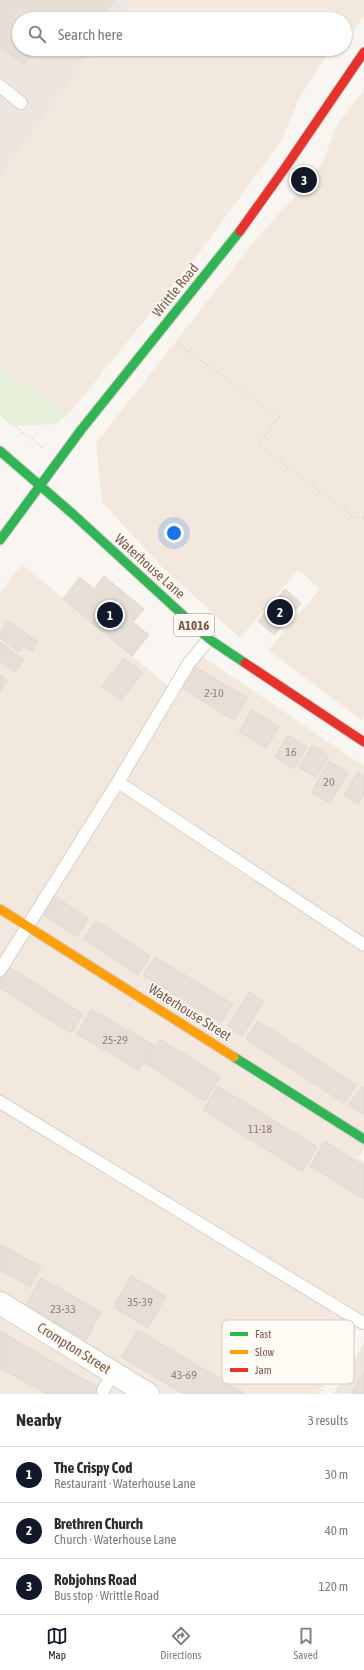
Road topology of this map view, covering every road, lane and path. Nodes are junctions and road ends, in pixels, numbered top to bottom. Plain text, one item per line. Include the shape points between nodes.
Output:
1 (364, 52) edge
2 (0, 86) edge
3 (21, 103) dead end
4 (160, 331) junction
5 (0, 414) edge
6 (0, 451) edge
7 (59, 461) junction
8 (40, 486) junction
9 (364, 518) edge
10 (0, 540) edge
11 (209, 638) junction
12 (364, 742) edge
13 (118, 782) junction
14 (0, 908) edge
15 (27, 926) junction
16 (364, 945) edge
17 (0, 970) edge
18 (0, 1102) edge
19 (364, 1139) edge
20 (0, 1303) edge
21 (363, 1323) joint
22 (354, 1338) edge
23 (325, 1384) edge
24 (148, 1394) edge
25 (319, 1394) edge

1 - 4 street, Writtle Road via 236,236
2 - 3 lane
4 - 7 street, Writtle Road
4 - 9 path via 279,417 258,445 354,517
5 - 7 path
6 - 8 street, A1016
7 - 8 street, Writtle Road
8 - 10 street, Writtle Road
8 - 11 street, Waterhouse Lane / A1016
11 - 12 street, Waterhouse Lane / A1016
11 - 13 lane via 189,662
13 - 15 lane
13 - 16 lane
14 - 15 street, Waterhouse Street
15 - 17 lane
15 - 19 street, Waterhouse Street
18 - 21 lane
20 - 24 street, Crompton Street via 108,1381
21 - 22 path
23 - 25 path

